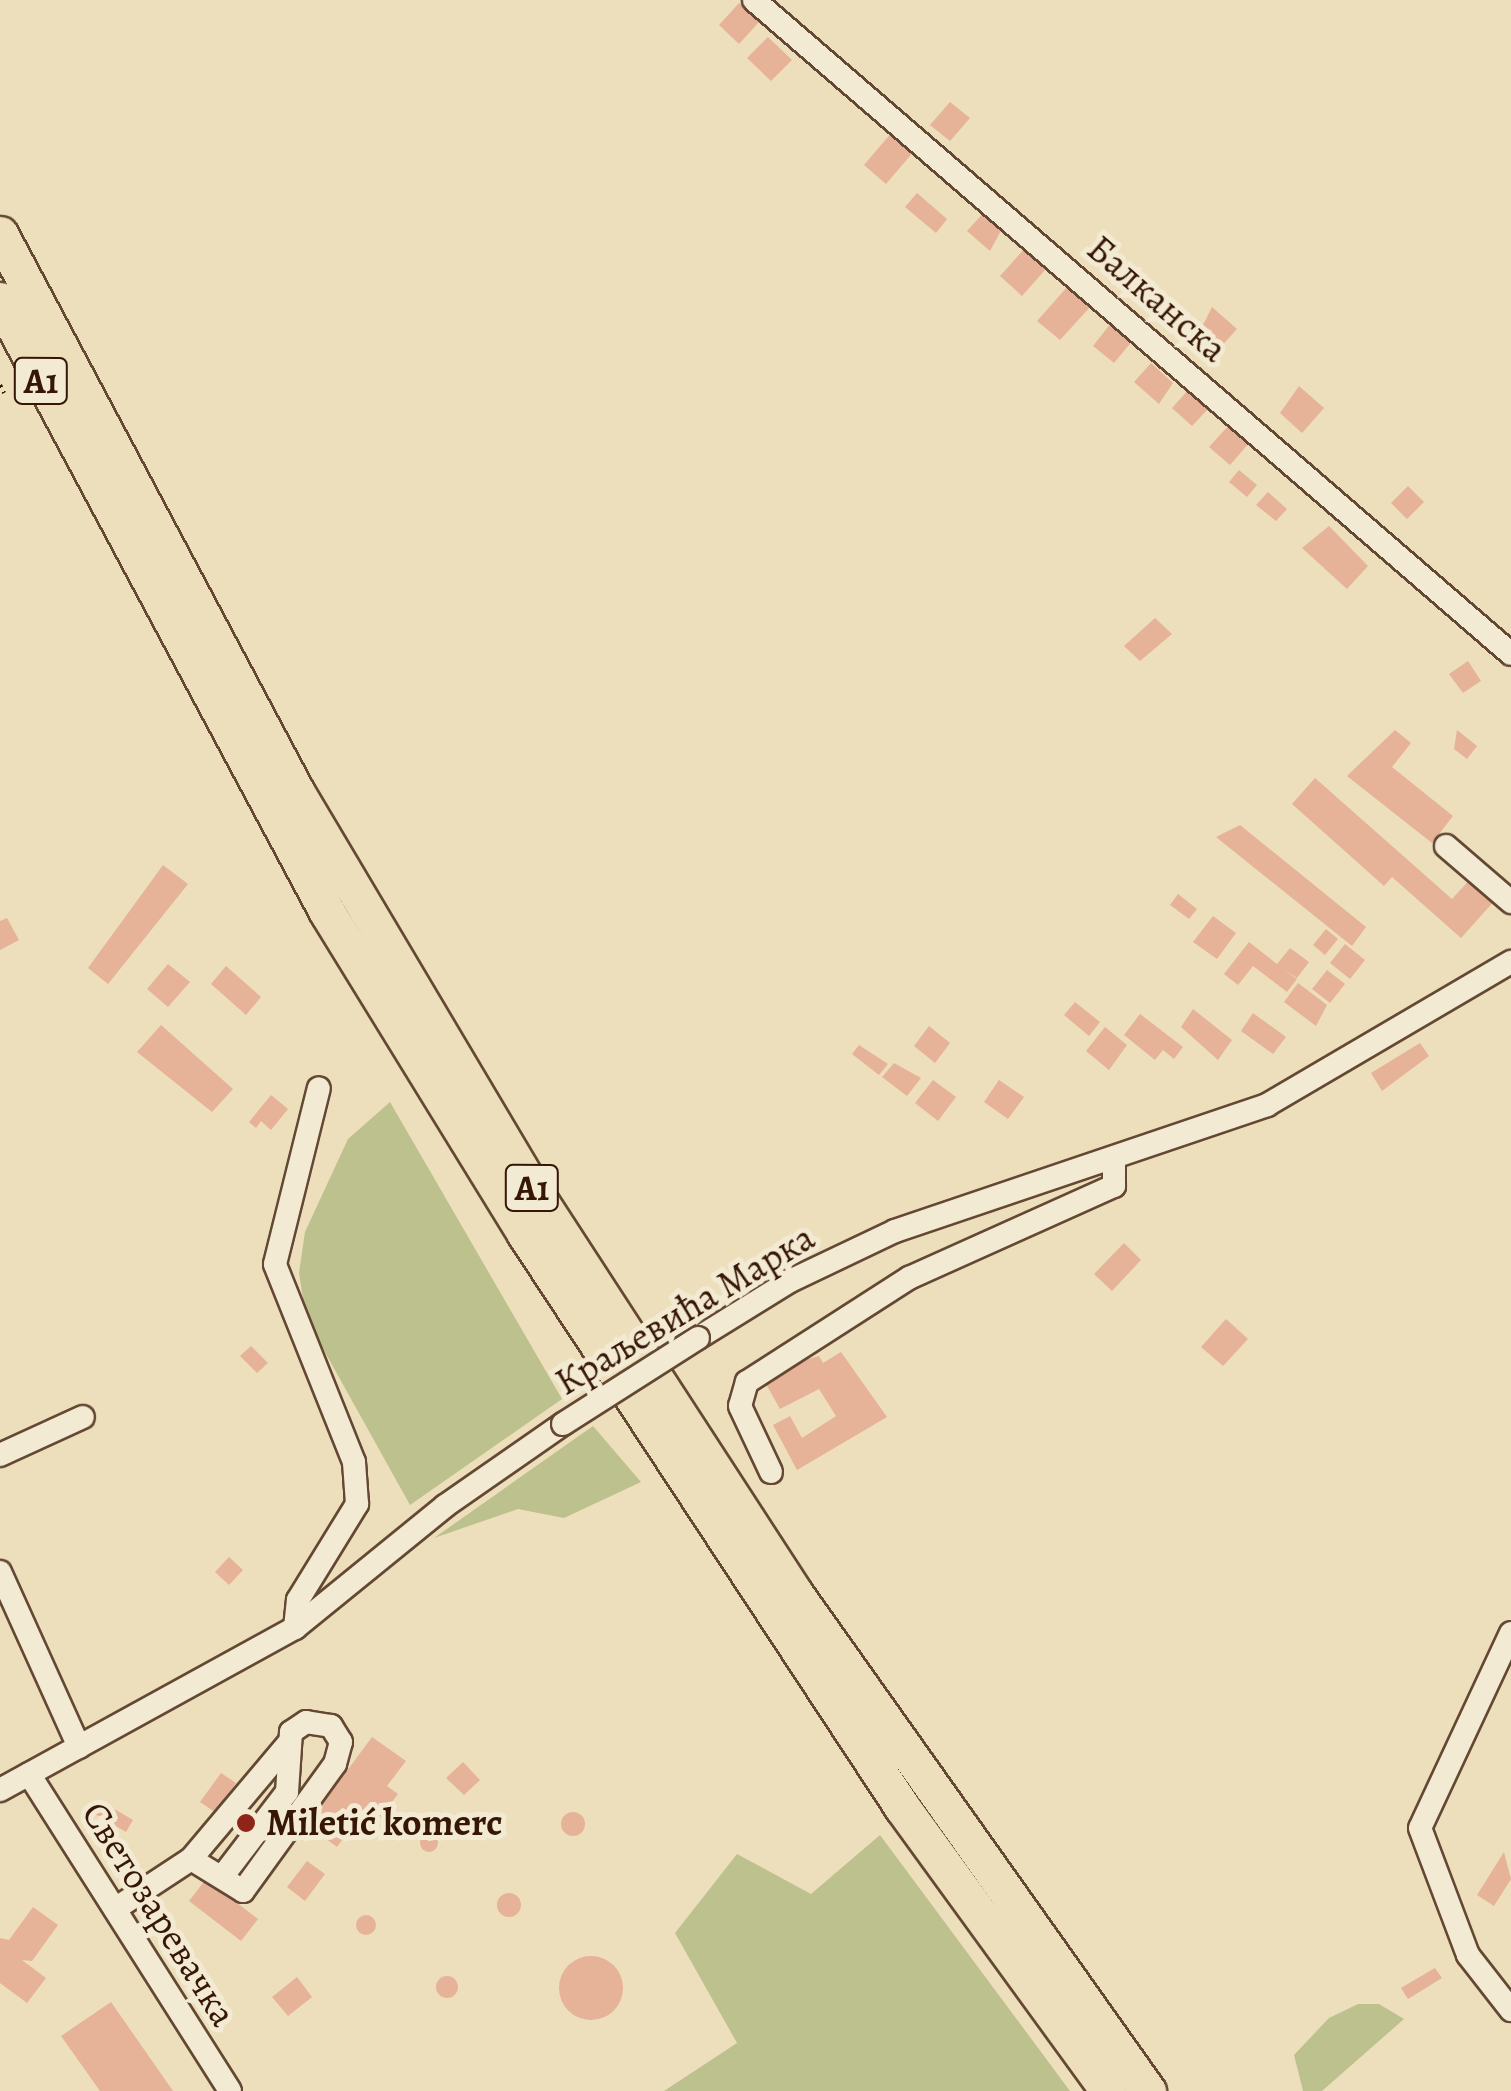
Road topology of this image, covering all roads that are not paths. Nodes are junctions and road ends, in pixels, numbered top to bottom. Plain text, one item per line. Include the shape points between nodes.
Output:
1 (754, 0) edge
2 (0, 234) edge
3 (0, 300) edge
4 (1511, 654) edge
5 (1446, 846) dead end
6 (1511, 902) edge
7 (1511, 962) edge
8 (319, 1088) dead end
9 (1114, 1160) junction
10 (84, 1417) dead end
11 (0, 1455) edge
12 (771, 1472) dead end
13 (0, 1572) edge
14 (295, 1628) junction
15 (1511, 1634) edge
16 (287, 1745) junction
17 (79, 1747) junction
18 (29, 1774) junction
19 (0, 1790) edge
20 (191, 1859) junction
21 (222, 1877) junction
22 (115, 1910) junction
23 (1511, 2010) edge
24 (230, 2091) edge
25 (1108, 2091) edge
26 (1148, 2091) edge

1 - 4 street, Балканска
2 - 26 highway, A1 via 286,774 535,1192 794,1592
3 - 25 highway, A1 via 318,895 504,1200 902,1807
5 - 6 street
7 - 9 street, Краљевића Марка via 1285,1096
8 - 14 street via 275,1264 354,1462 357,1504 298,1600
9 - 12 street via 1114,1186 909,1278 747,1382 740,1406
9 - 14 street, Краљевића Марка, bridge via 870,1242 698,1338 445,1506
10 - 11 street
13 - 17 street
14 - 17 street, Краљевића Марка
15 - 23 street via 1420,1828 1468,1955
16 - 20 street
16 - 21 street via 287,1792
16 - 21 street via 306,1722 330,1726 341,1742 335,1764 243,1891
17 - 18 street, Краљевића Марка
18 - 19 street, Краљевића Марка
18 - 22 street, Светозаревачка
20 - 21 street
20 - 22 street
22 - 24 street, Светозаревачка

